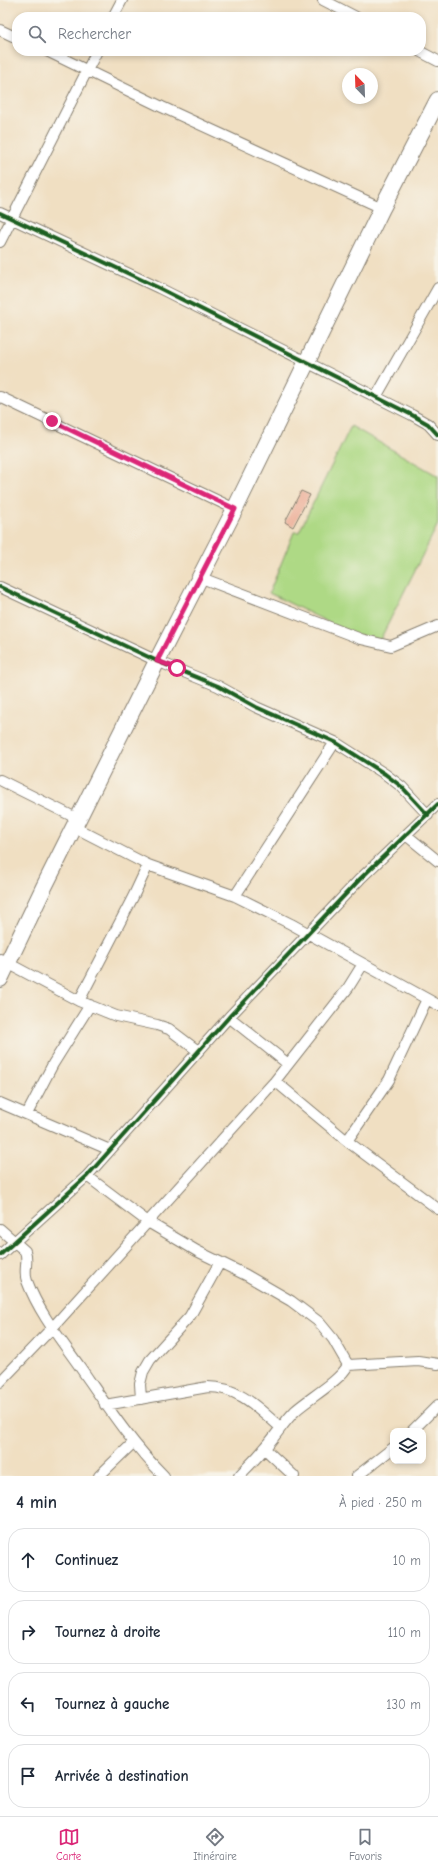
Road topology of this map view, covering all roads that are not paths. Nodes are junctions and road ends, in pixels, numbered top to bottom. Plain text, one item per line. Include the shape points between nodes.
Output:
1 (122, 0) edge
2 (323, 0) edge
3 (116, 12) edge
4 (346, 12) edge
5 (0, 30) edge
6 (12, 36) edge
7 (426, 55) edge
8 (58, 56) edge
9 (94, 56) edge
10 (438, 61) edge
11 (88, 69) junction
12 (438, 100) edge
13 (382, 208) junction
14 (0, 213) edge
15 (11, 219) junction
16 (0, 242) edge
17 (438, 288) edge
18 (307, 361) junction
19 (0, 397) edge
20 (376, 397) junction
21 (438, 435) edge
22 (235, 509) junction
23 (199, 577) junction
24 (0, 587) edge
25 (438, 626) edge
26 (157, 661) junction
27 (335, 742) junction
28 (0, 780) edge
29 (438, 804) edge
30 (428, 815) junction
31 (76, 823) junction
32 (406, 835) junction
33 (438, 861) edge
34 (148, 865) junction
35 (235, 896) junction
36 (308, 933) junction
37 (4, 961) edge
38 (363, 964) junction
39 (0, 979) edge
40 (427, 999) junction
41 (79, 1001) junction
42 (90, 1005) junction
43 (438, 1005) edge
44 (229, 1017) junction
45 (198, 1051) junction
46 (288, 1064) junction
47 (275, 1081) junction
48 (0, 1103) edge
49 (27, 1114) junction
50 (348, 1141) junction
51 (110, 1150) junction
52 (87, 1176) junction
53 (438, 1209) edge
54 (148, 1222) junction
55 (0, 1229) edge
56 (16, 1242) junction
57 (0, 1255) edge
58 (220, 1262) junction
59 (53, 1327) junction
60 (438, 1364) edge
61 (348, 1365) junction
62 (0, 1382) edge
63 (142, 1399) junction
64 (104, 1405) junction
65 (438, 1405) edge
66 (280, 1427) junction
67 (415, 1428) edge
68 (134, 1443) junction
69 (265, 1449) junction
70 (390, 1450) edge
71 (99, 1476) edge
72 (164, 1476) edge
73 (239, 1476) edge
74 (294, 1476) edge
75 (357, 1476) edge

1 - 3 street
2 - 4 street
5 - 6 street
7 - 10 street
8 - 11 street
9 - 11 street
11 - 13 street via 155,104
11 - 15 street
12 - 13 main road
13 - 18 main road
14 - 15 street
15 - 16 street
15 - 18 street
17 - 20 street
18 - 20 street
18 - 22 main road
19 - 22 street
20 - 21 street via 428,424
22 - 23 main road
23 - 25 street via 361,640 391,646
23 - 26 main road
24 - 26 street
26 - 27 street via 218,686 256,707
26 - 31 main road
27 - 30 street via 402,787
27 - 35 street
28 - 31 street
29 - 30 street
30 - 32 street
31 - 34 street
31 - 37 main road
32 - 33 street
32 - 36 street
34 - 35 street
34 - 41 street
35 - 36 street
36 - 38 street
36 - 44 street
37 - 39 main road
37 - 41 street
38 - 40 street
38 - 46 street via 348,988
40 - 43 street
40 - 50 street via 388,1080
41 - 42 street
42 - 45 street via 116,1016 169,1029
42 - 49 street via 53,1064
44 - 45 street
44 - 46 street
45 - 51 street
46 - 47 street
47 - 50 street
47 - 54 street
48 - 49 street
49 - 51 street
50 - 53 street
51 - 52 street
52 - 54 street
52 - 56 street
54 - 58 street
54 - 59 street
55 - 56 street
56 - 57 street
56 - 59 street via 27,1255 27,1280 38,1305
58 - 61 street via 291,1301 319,1322 334,1339
58 - 63 street via 190,1316 150,1360 143,1372 140,1384
59 - 62 street
59 - 64 street
60 - 61 street via 418,1361
61 - 66 street
63 - 64 street
63 - 66 street via 208,1387 229,1389 250,1402
64 - 68 street
65 - 67 street
66 - 69 street
68 - 71 street
68 - 72 street
69 - 73 street
69 - 74 street
70 - 75 street

